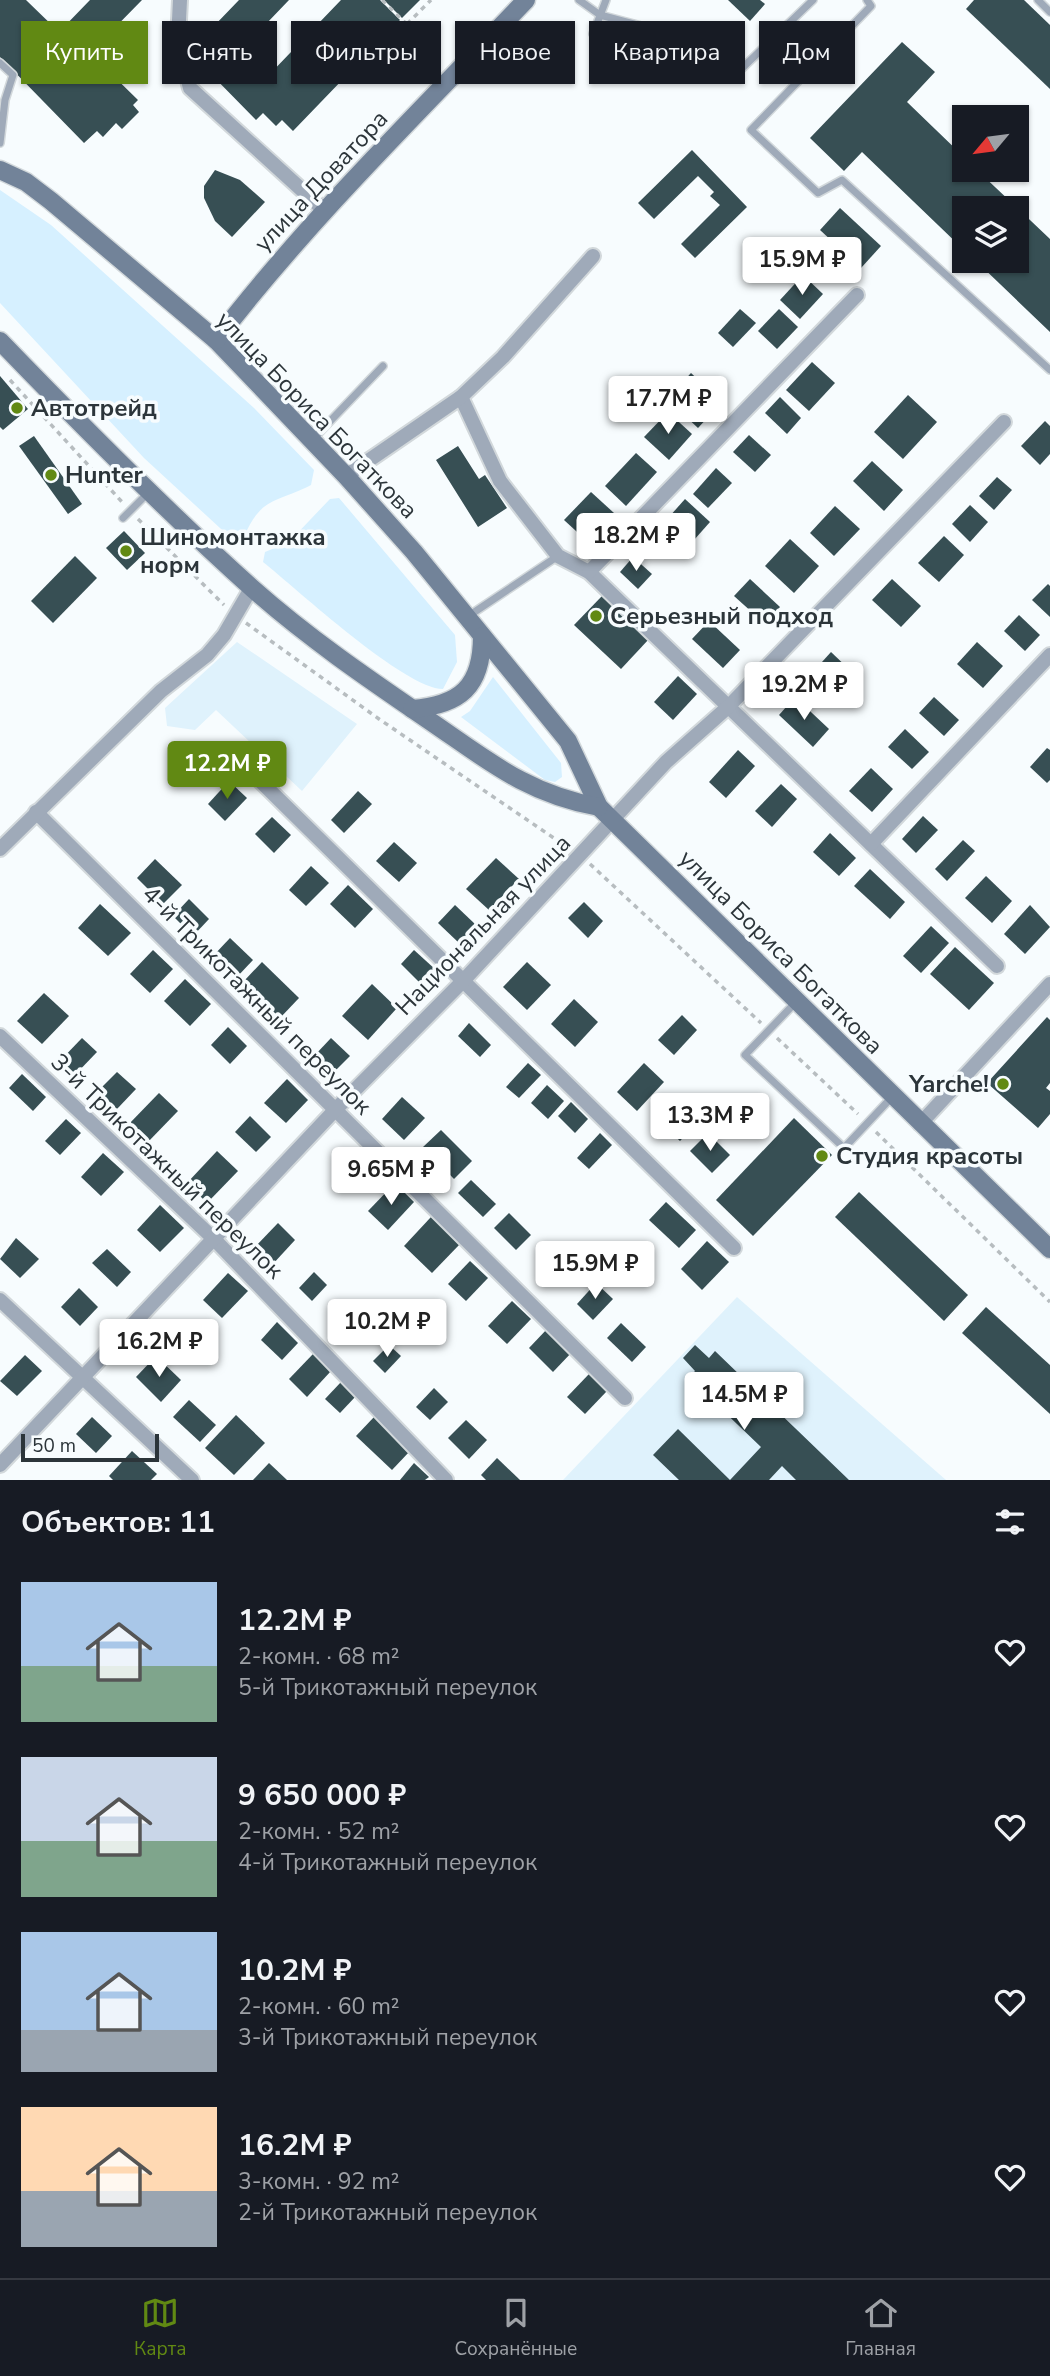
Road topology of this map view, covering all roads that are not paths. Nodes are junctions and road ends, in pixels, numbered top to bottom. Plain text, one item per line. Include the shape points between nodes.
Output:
1 (190, 0) edge
2 (526, 0) edge
3 (579, 0) edge
4 (606, 0) edge
5 (813, 0) edge
6 (867, 0) edge
7 (1038, 0) edge
8 (180, 6) edge
9 (1050, 12) edge
10 (600, 15) junction
11 (598, 21) edge
12 (0, 63) edge
13 (0, 143) edge
14 (0, 170) edge
15 (326, 211) junction
16 (593, 256) dead end
17 (856, 295) dead end
18 (216, 340) junction
19 (0, 341) edge
20 (383, 366) dead end
21 (1050, 370) edge
22 (461, 397) junction
23 (1004, 422) dead end
24 (313, 440) junction
25 (346, 476) junction
26 (149, 492) junction
27 (123, 518) dead end
28 (558, 556) junction
29 (589, 572) junction
30 (251, 587) junction
31 (467, 618) junction
32 (482, 636) junction
33 (1049, 659) edge
34 (728, 707) junction
35 (411, 709) junction
36 (242, 763) dead end
37 (598, 807) junction
38 (36, 812) junction
39 (613, 820) junction
40 (871, 844) junction
41 (0, 849) edge
42 (997, 966) dead end
43 (463, 981) junction
44 (1050, 984) edge
45 (796, 1001) junction
46 (0, 1036) edge
47 (892, 1097) junction
48 (335, 1110) junction
49 (920, 1124) junction
50 (214, 1239) junction
51 (734, 1248) dead end
52 (1050, 1249) edge
53 (0, 1300) edge
54 (84, 1376) junction
55 (625, 1398) dead end
56 (0, 1465) edge
57 (192, 1480) edge
58 (446, 1480) edge

1 - 8 lane
2 - 15 main road, улица Доватора
3 - 10 lane
4 - 10 lane
5 - 10 lane via 732,78 660,31
6 - 21 lane via 871,6 751,130 818,193 842,180
7 - 9 lane
8 - 15 street via 178,40 190,88
10 - 11 lane
12 - 13 lane via 13,75
14 - 18 main road, улица Бориса Богаткова via 51,201
15 - 18 main road, улица Доватора via 259,284
16 - 22 street
17 - 29 street
18 - 24 main road, улица Бориса Богаткова
19 - 26 main road, улица Бориса Богаткова
20 - 24 lane
22 - 25 street
22 - 28 street via 500,481
23 - 34 street, Национальная улица
24 - 25 main road, улица Бориса Богаткова
25 - 31 main road, улица Бориса Богаткова
26 - 27 lane
26 - 30 main road, улица Бориса Богаткова
28 - 29 street
28 - 31 lane
29 - 34 street
30 - 35 main road, улица Бориса Богаткова
30 - 38 street via 207,655 161,691
31 - 32 main road, улица Бориса Богаткова
32 - 35 main road via 482,658 460,696 441,706
32 - 37 main road, улица Бориса Богаткова via 568,741
33 - 40 street
34 - 39 street, Национальная улица via 666,762
34 - 40 street
35 - 37 main road, улица Бориса Богаткова via 518,782 562,800
36 - 43 street
37 - 39 main road, улица Бориса Богаткова
38 - 41 street
38 - 48 street, 4-й Трикотажный переулок
39 - 43 street, Национальная улица
39 - 45 main road, улица Бориса Богаткова
40 - 42 street
43 - 48 street, Национальная улица
43 - 51 street
44 - 49 street
45 - 47 main road, улица Бориса Богаткова
45 - 47 lane via 745,1055 844,1148
46 - 50 street, 3-й Трикотажный переулок
47 - 49 main road, улица Бориса Богаткова
48 - 50 street, Национальная улица
48 - 55 street, 4-й Трикотажный переулок
49 - 52 main road, улица Бориса Богаткова
50 - 54 street, Национальная улица
50 - 58 street, 3-й Трикотажный переулок
53 - 54 street
54 - 56 street, Национальная улица
54 - 57 street

